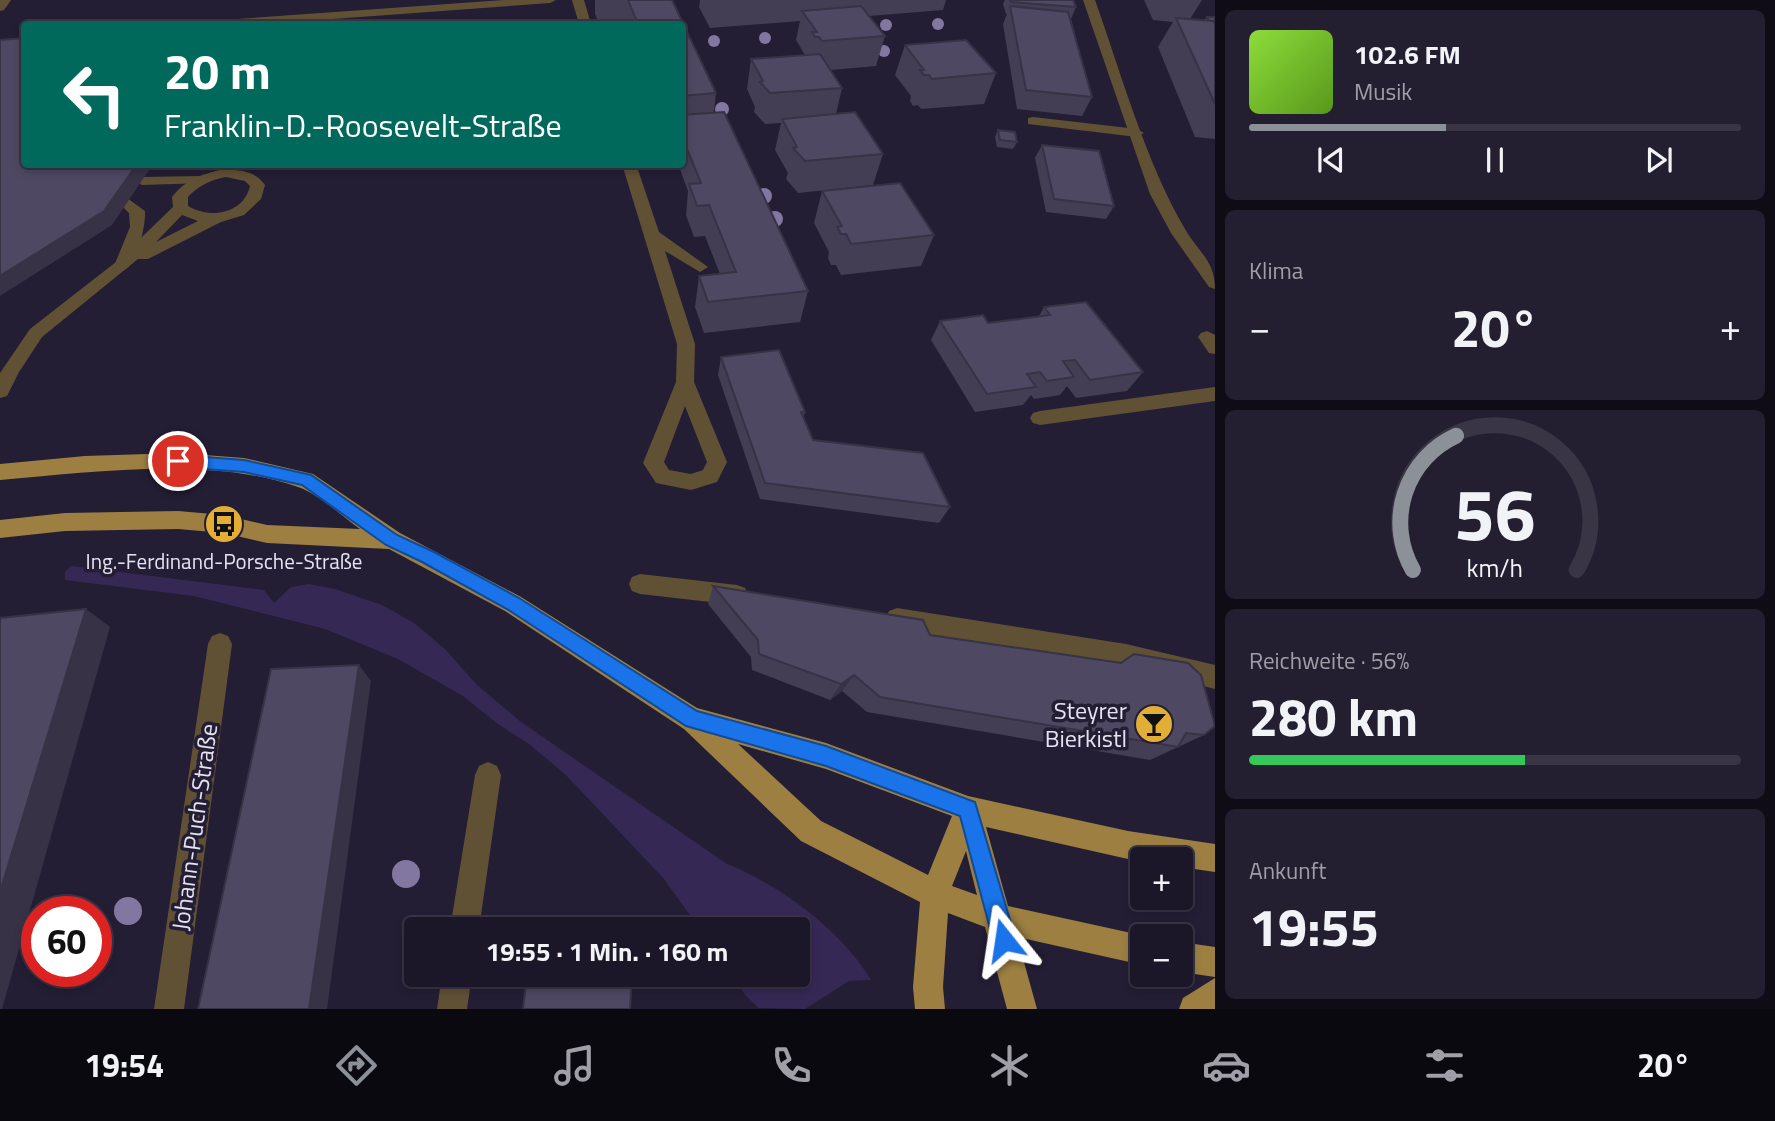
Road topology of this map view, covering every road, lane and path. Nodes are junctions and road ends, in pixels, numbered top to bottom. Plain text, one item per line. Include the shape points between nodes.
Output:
1 (5, 0) edge
2 (550, 0) edge
3 (578, 0) edge
4 (1089, 0) edge
5 (459, 3) edge
6 (0, 8) edge
7 (277, 21) edge
8 (584, 21) edge
9 (1033, 121) dead end
10 (1137, 133) junction
11 (630, 168) edge
12 (249, 171) edge
13 (210, 173) edge
14 (135, 191) junction
15 (181, 203) junction
16 (216, 218) junction
17 (650, 234) junction
18 (122, 266) junction
19 (700, 267) dead end
20 (1215, 283) edge
21 (685, 382) junction
22 (0, 391) edge
23 (1215, 394) edge
24 (1040, 418) dead end
25 (0, 472) edge
26 (0, 529) edge
27 (392, 540) junction
28 (640, 583) dead end
29 (753, 597) edge
30 (877, 616) edge
31 (220, 644) dead end
32 (1215, 677) edge
33 (692, 720) junction
34 (488, 775) dead end
35 (968, 809) junction
36 (1215, 858) edge
37 (934, 894) junction
38 (466, 917) edge
39 (999, 918) junction
40 (1130, 947) edge
41 (1193, 959) edge
42 (1215, 962) edge
43 (455, 987) edge
44 (1215, 993) edge
45 (169, 1009) edge
46 (452, 1009) edge
47 (930, 1009) edge
48 (1022, 1009) edge
49 (1194, 1009) edge

1 - 6 street
2 - 5 street
3 - 8 street
4 - 10 street
5 - 7 street
9 - 10 street
10 - 20 street via 1158,194
11 - 17 street
12 - 13 street
12 - 16 street via 258,185 257,195 249,205
13 - 14 street
13 - 15 street via 187,188
14 - 15 street
14 - 18 street via 138,227
15 - 16 street via 188,215
15 - 18 street
16 - 18 street
17 - 19 street
17 - 21 street via 686,344
18 - 22 street via 36,333
21 - 21 street via 653,463 663,477 691,482 710,476 717,462
23 - 24 street
25 - 27 main road via 111,462 244,466 306,480
26 - 27 main road via 65,522 178,520 267,534
27 - 33 main road via 513,604
28 - 29 street
30 - 32 street via 1126,655
31 - 45 street, Johann-Puch-Straße
33 - 35 main road via 826,756
33 - 37 main road via 811,831
34 - 38 street
35 - 36 main road via 1128,845
35 - 37 main road
35 - 39 main road
37 - 39 main road
37 - 47 main road
39 - 40 main road
39 - 48 main road
41 - 42 main road
43 - 46 street
44 - 49 main road

